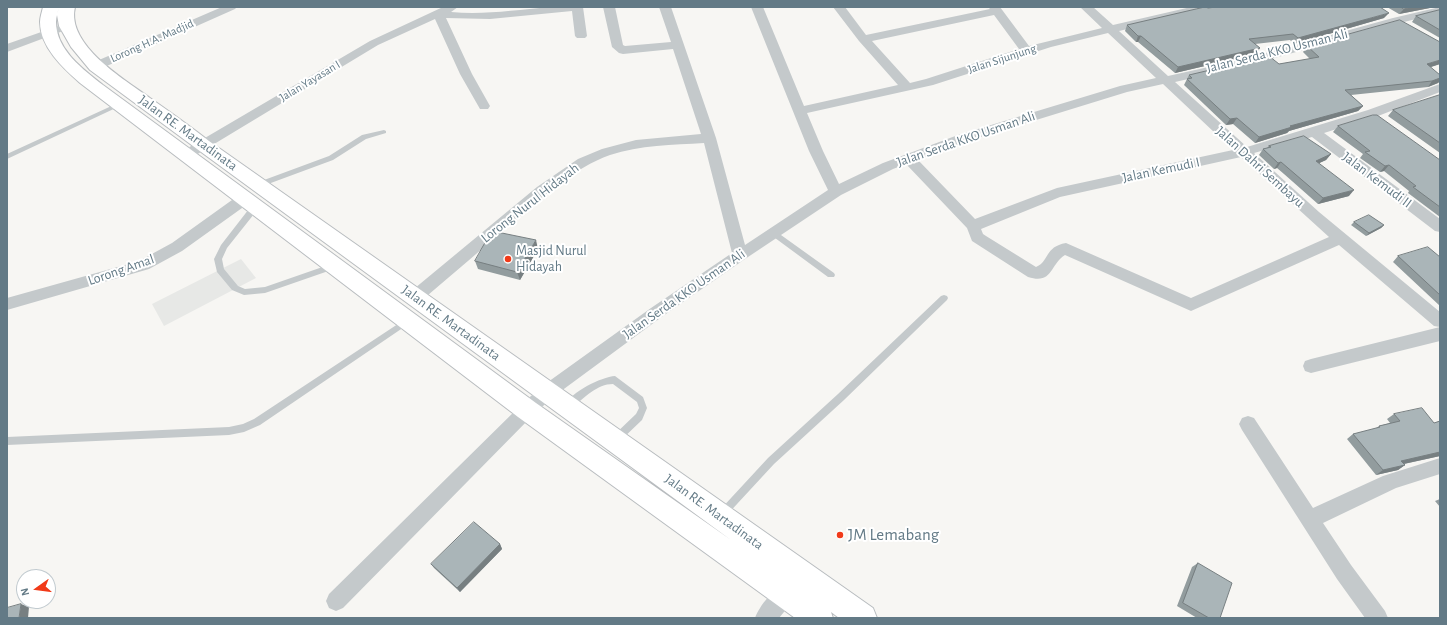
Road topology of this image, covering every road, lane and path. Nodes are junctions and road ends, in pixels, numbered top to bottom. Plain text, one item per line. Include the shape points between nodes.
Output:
1 (51, 7) edge
2 (67, 7) edge
3 (231, 7) edge
4 (452, 7) edge
5 (577, 7) edge
6 (609, 7) edge
7 (665, 7) edge
8 (757, 7) edge
9 (839, 7) edge
10 (1086, 7) edge
11 (1205, 7) edge
12 (995, 9) edge
13 (434, 10) edge
14 (1173, 10) edge
15 (1440, 10) edge
16 (1392, 17) junction
17 (1409, 27) edge
18 (59, 29) junction
19 (1110, 29) junction
20 (581, 36) dead end
21 (864, 39) junction
22 (677, 45) junction
23 (7, 48) edge
24 (1028, 51) junction
25 (96, 66) junction
26 (1163, 79) junction
27 (907, 87) junction
28 (1440, 88) edge
29 (1426, 93) junction
30 (1440, 103) edge
31 (118, 105) junction
32 (484, 106) dead end
33 (800, 111) junction
34 (1373, 113) junction
35 (1386, 122) edge
36 (384, 132) dead end
37 (1314, 132) junction
38 (709, 138) junction
39 (194, 150) junction
40 (1243, 152) junction
41 (7, 157) edge
42 (908, 158) junction
43 (836, 192) junction
44 (252, 197) junction
45 (973, 226) junction
46 (1440, 227) edge
47 (774, 233) junction
48 (1341, 238) junction
49 (740, 255) junction
50 (334, 266) junction
51 (831, 275) dead end
52 (415, 297) junction
53 (944, 298) dead end
54 (7, 304) edge
55 (407, 320) junction
56 (1440, 321) edge
57 (1440, 334) edge
58 (1311, 366) dead end
59 (558, 399) junction
60 (527, 410) junction
61 (1248, 424) dead end
62 (615, 440) junction
63 (7, 441) edge
64 (1440, 466) edge
65 (720, 516) junction
66 (1310, 519) junction
67 (786, 594) junction
68 (336, 601) dead end
69 (765, 618) edge
70 (819, 618) edge
71 (863, 618) edge
72 (1378, 618) edge

1 - 18 highway via 48,23
2 - 18 highway, Jalan RE. Martadinata
3 - 25 street, Lorong H.A. Madjid
4 - 13 street
5 - 13 street, Jalan Yayasan I via 514,15 476,16
5 - 20 street
6 - 22 street via 618,47 623,50
7 - 22 street
8 - 33 street
9 - 21 street
10 - 19 street, Jalan Dahri Sembayu
11 - 14 street, Jalan Sijunjung
12 - 21 street
12 - 24 street
13 - 32 street
13 - 39 street, Jalan Yayasan I
14 - 19 street, Jalan Sijunjung
15 - 16 street, Jalan Serda KKO Usman Ali
16 - 17 street
16 - 26 street, Jalan Serda KKO Usman Ali via 1242,63
18 - 23 street
18 - 25 highway, Jalan RE. Martadinata via 77,44
18 - 31 highway via 56,46 79,74
19 - 24 street, Jalan Sijunjung
19 - 26 street, Jalan Dahri Sembayu
21 - 27 street
22 - 38 street
24 - 27 street, Jalan Sijunjung
25 - 39 highway, Jalan RE. Martadinata
26 - 40 street, Jalan Dahri Sembayu
26 - 42 street, Jalan Serda KKO Usman Ali via 1050,111
27 - 33 street, Jalan Sijunjung
28 - 29 street, Jalan Kemudi I
29 - 30 street
29 - 34 street, Jalan Kemudi I
31 - 39 highway
31 - 41 lane
33 - 43 street
34 - 35 street
34 - 37 street, Jalan Kemudi I
36 - 44 lane via 364,136 331,158
37 - 40 street, Jalan Kemudi I
37 - 46 street, Jalan Kemudi II
38 - 49 street
38 - 52 street, Lorong Nurul Hidayah via 652,142 592,157 538,194
39 - 44 highway
40 - 45 street, Jalan Kemudi I via 1057,193
40 - 48 street, Jalan Dahri Sembayu
42 - 43 street, Jalan Serda KKO Usman Ali
42 - 45 street
43 - 47 street, Jalan Serda KKO Usman Ali
44 - 50 highway
44 - 50 lane via 218,259 220,270 235,288 244,292 266,290
44 - 52 highway, Jalan RE. Martadinata
44 - 54 street, Lorong Amal via 150,262
45 - 48 street via 977,237 1033,273 1043,272 1057,252 1066,249 1191,305
47 - 49 street, Jalan Serda KKO Usman Ali
47 - 51 lane
48 - 56 street, Jalan Dahri Sembayu
49 - 59 street, Jalan Serda KKO Usman Ali via 657,312
50 - 55 highway
52 - 59 highway, Jalan RE. Martadinata
53 - 65 lane via 771,461
55 - 60 highway
55 - 63 lane via 257,422 244,428 229,431
57 - 58 street
59 - 60 street, Jalan Serda KKO Usman Ali
59 - 62 highway, Jalan RE. Martadinata
59 - 62 lane via 601,382 615,380 640,400 643,408 639,417
60 - 67 highway
60 - 68 street, Jalan Serda KKO Usman Ali
61 - 66 street
62 - 65 highway, Jalan RE. Martadinata
64 - 66 street via 1365,492
65 - 71 highway, Jalan RE. Martadinata
66 - 72 street
67 - 69 street
67 - 70 highway

